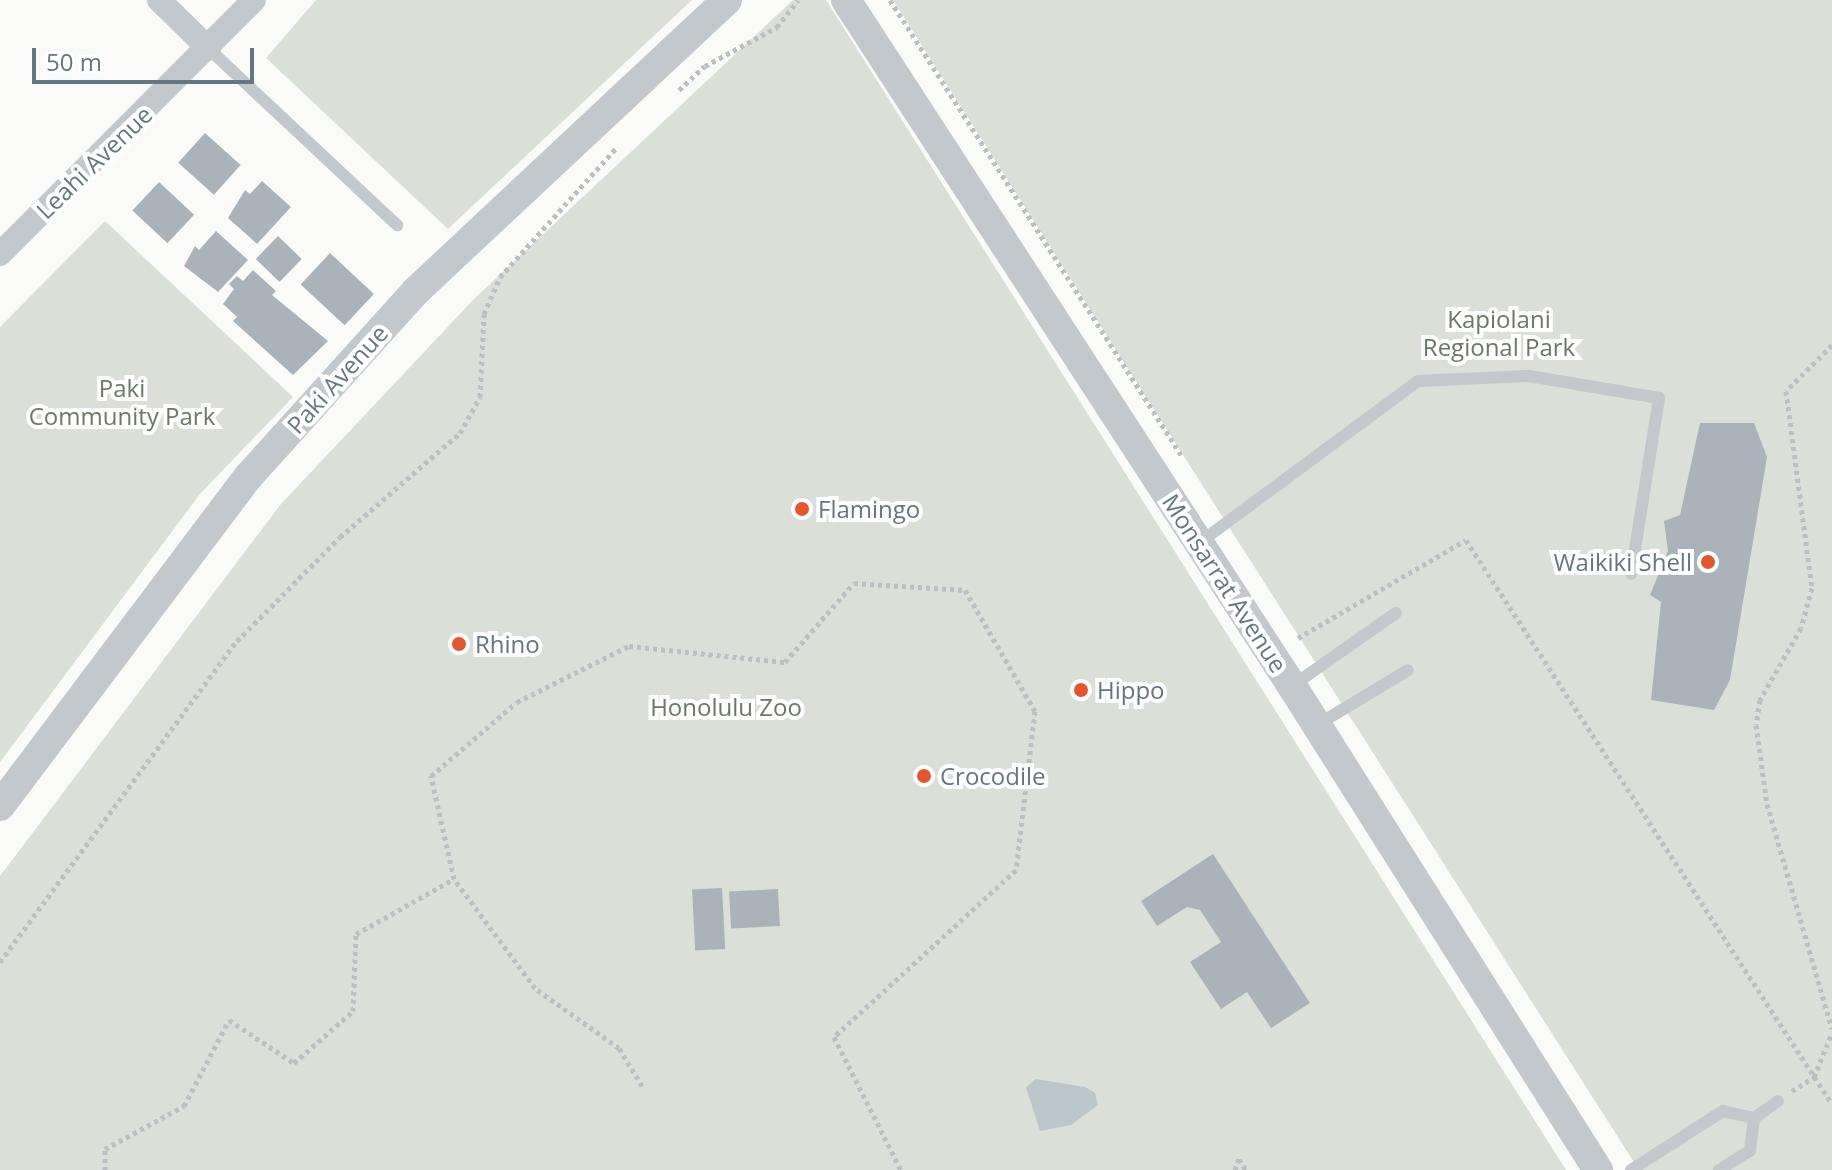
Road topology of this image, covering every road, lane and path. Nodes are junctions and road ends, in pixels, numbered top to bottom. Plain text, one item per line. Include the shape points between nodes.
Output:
1 (159, 0) edge
2 (254, 0) edge
3 (727, 0) edge
4 (798, 0) edge
5 (846, 0) edge
6 (890, 0) edge
7 (209, 49) junction
8 (673, 95) dead end
9 (618, 146) dead end
10 (397, 225) dead end
11 (0, 254) edge
12 (1832, 345) edge
13 (1184, 460) dead end
14 (1199, 543) junction
15 (1631, 574) dead end
16 (1396, 613) dead end
17 (1291, 627) dead end
18 (1408, 670) dead end
19 (1292, 686) junction
20 (1317, 725) junction
21 (0, 806) edge
22 (454, 879) junction
23 (0, 962) edge
24 (1832, 1031) edge
25 (1814, 1077) junction
26 (642, 1086) dead end
27 (1778, 1101) dead end
28 (1832, 1104) edge
29 (1754, 1118) junction
30 (105, 1170) edge
31 (901, 1170) edge
32 (1235, 1170) edge
33 (1246, 1170) edge
34 (1598, 1170) edge
35 (1631, 1170) edge
36 (1719, 1170) edge

1 - 7 street
2 - 7 street, Leahi Avenue
3 - 21 street, Paki Avenue via 416,291 366,346 248,477
4 - 8 path via 777,27 705,66
5 - 14 street, Monsarrat Avenue
6 - 13 path
7 - 10 lane
7 - 11 street, Leahi Avenue
9 - 23 path via 500,277 484,314 480,397 460,433 340,537 237,641
12 - 24 path via 1786,391 1812,588 1801,628 1760,700 1756,725 1767,804
14 - 15 lane via 1418,381 1529,376 1659,398
14 - 19 street, Monsarrat Avenue
16 - 19 lane
17 - 25 path via 1300,641 1466,540
18 - 20 lane
19 - 20 street, Monsarrat Avenue
20 - 34 street, Monsarrat Avenue
22 - 26 path via 535,988 619,1048
22 - 30 path via 356,934 353,1011 294,1063 229,1020 184,1106 105,1149
22 - 31 path via 431,776 517,702 629,646 785,662 854,583 965,590 1035,711 1016,870 834,1037
24 - 25 path
25 - 28 path
27 - 29 lane
29 - 35 lane via 1723,1111
29 - 36 lane via 1750,1151
32 - 33 path via 1239,1159

